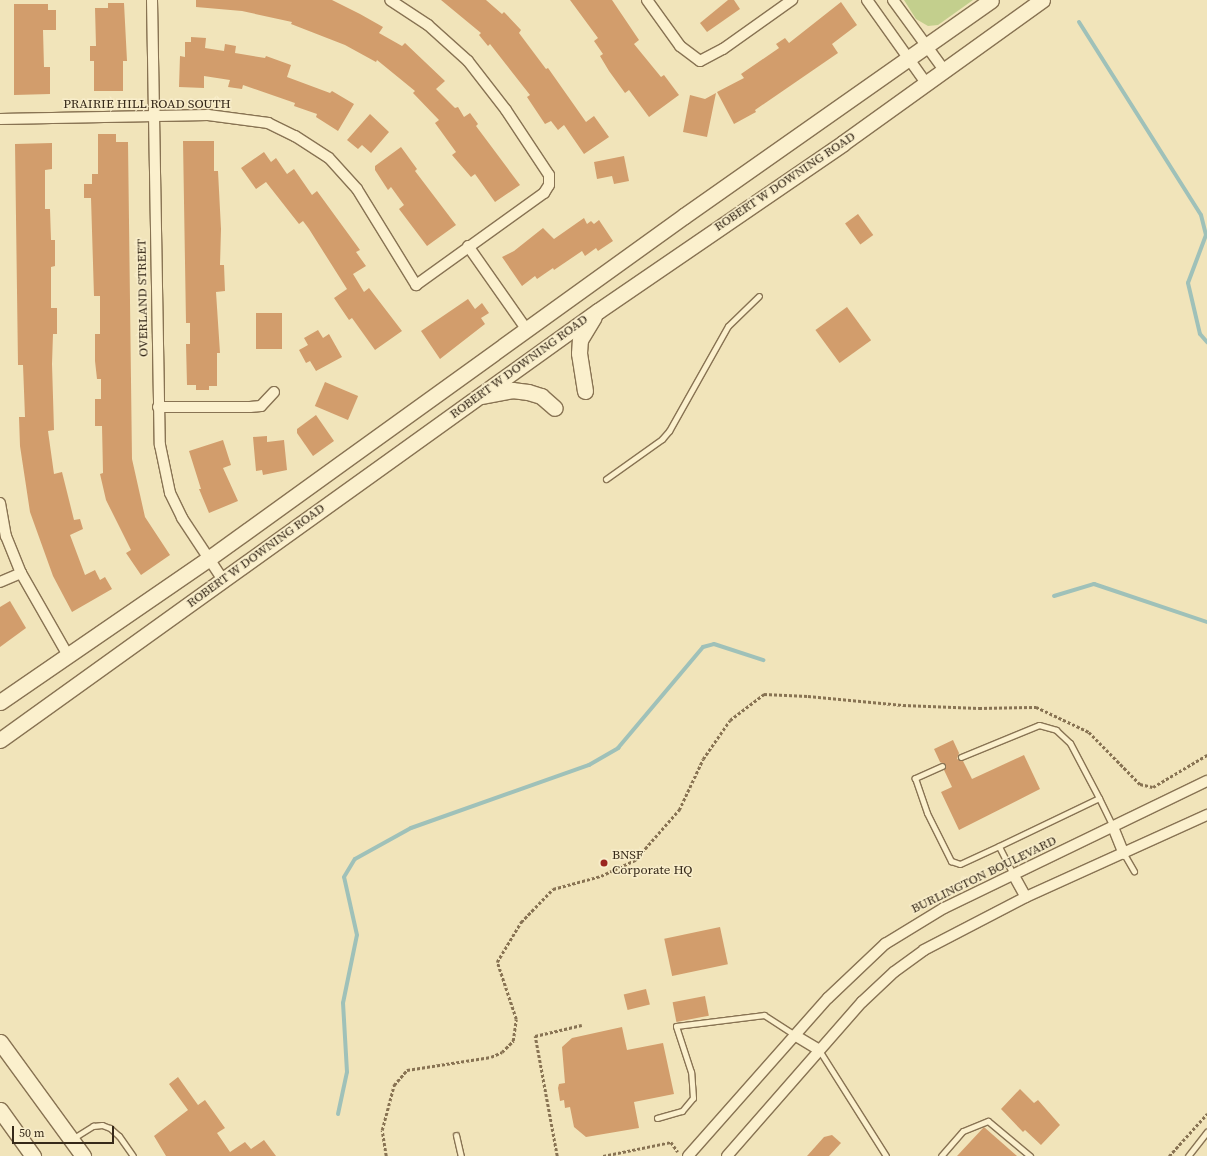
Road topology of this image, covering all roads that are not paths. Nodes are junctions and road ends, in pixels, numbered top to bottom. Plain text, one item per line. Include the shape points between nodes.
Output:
1 (152, 0) edge
2 (390, 0) edge
3 (647, 0) edge
4 (792, 0) edge
5 (867, 0) edge
6 (893, 0) edge
7 (991, 0) edge
8 (1042, 0) edge
9 (927, 47) junction
10 (909, 60) junction
11 (944, 70) junction
12 (926, 83) junction
13 (154, 115) junction
14 (0, 119) edge
15 (468, 246) junction
16 (759, 296) dead end
17 (598, 311) junction
18 (527, 330) junction
19 (585, 391) dead end
20 (274, 392) dead end
21 (477, 397) junction
22 (158, 407) junction
23 (555, 408) dead end
24 (606, 479) dead end
25 (0, 503) edge
26 (208, 559) junction
27 (21, 573) junction
28 (223, 580) junction
29 (0, 582) edge
30 (68, 657) junction
31 (0, 702) edge
32 (0, 740) edge
33 (961, 757) dead end
34 (942, 766) dead end
35 (1207, 781) edge
36 (1099, 798) junction
37 (1207, 815) edge
38 (1113, 827) junction
39 (999, 846) junction
40 (1124, 854) junction
41 (1134, 871) dead end
42 (1013, 874) junction
43 (1026, 897) junction
44 (796, 1036) junction
45 (0, 1042) edge
46 (819, 1050) junction
47 (0, 1110) edge
48 (656, 1118) dead end
49 (1207, 1132) edge
50 (456, 1135) dead end
51 (71, 1140) junction
52 (33, 1156) edge
53 (82, 1156) edge
54 (133, 1156) edge
55 (461, 1156) edge
56 (688, 1156) edge
57 (727, 1156) edge
58 (886, 1156) edge
59 (941, 1156) edge
60 (1030, 1156) edge
61 (1188, 1156) edge

1 - 13 street, OVERLAND STREET
2 - 15 street via 428,25 468,61 506,110 549,175 549,186 544,194
3 - 4 street via 680,46 700,61 724,49
5 - 10 street
6 - 9 street
7 - 9 main road, ROBERT W DOWNING ROAD
8 - 11 main road, ROBERT W DOWNING ROAD
9 - 10 main road, ROBERT W DOWNING ROAD
9 - 11 street
10 - 12 street
10 - 18 main road, ROBERT W DOWNING ROAD
11 - 12 main road, ROBERT W DOWNING ROAD
12 - 17 main road, ROBERT W DOWNING ROAD
13 - 14 street, PRAIRIE HILL ROAD SOUTH
13 - 15 street, PRAIRIE HILL ROAD SOUTH via 243,118 268,122 329,158 357,189 416,285
13 - 22 street, OVERLAND STREET
15 - 18 street
16 - 24 lane via 728,326 669,431 662,439
17 - 19 main road via 580,340 579,352
17 - 21 main road, ROBERT W DOWNING ROAD
18 - 26 main road, ROBERT W DOWNING ROAD
20 - 22 street via 261,406
21 - 23 main road via 512,390 528,392 541,396
21 - 28 main road, ROBERT W DOWNING ROAD
22 - 26 street, OVERLAND STREET via 164,471 170,493
25 - 27 street via 6,536
26 - 28 street, OVERLAND STREET
26 - 30 main road, ROBERT W DOWNING ROAD
27 - 29 street
27 - 30 street
28 - 32 main road, ROBERT W DOWNING ROAD
30 - 31 main road, ROBERT W DOWNING ROAD
33 - 36 lane via 1039,725 1056,730 1070,743
34 - 39 lane via 915,778 927,813 951,860 960,864
35 - 38 street, BURLINGTON BOULEVARD
36 - 38 lane
36 - 39 lane
37 - 40 street
38 - 40 street
38 - 42 street, BURLINGTON BOULEVARD
39 - 42 lane
40 - 41 lane
40 - 43 street
42 - 43 street
42 - 44 street, BURLINGTON BOULEVARD via 931,914 885,944 828,998
43 - 46 street via 959,930 894,972 862,1002
44 - 46 street
44 - 48 lane via 764,1015 676,1026 691,1072 693,1098 682,1111
44 - 56 street, BURLINGTON BOULEVARD
45 - 51 main road
46 - 57 street
46 - 58 lane
47 - 52 main road
49 - 61 lane
50 - 55 lane
51 - 53 main road
51 - 54 lane via 93,1126 102,1125 119,1136
59 - 60 lane via 963,1130 988,1121

